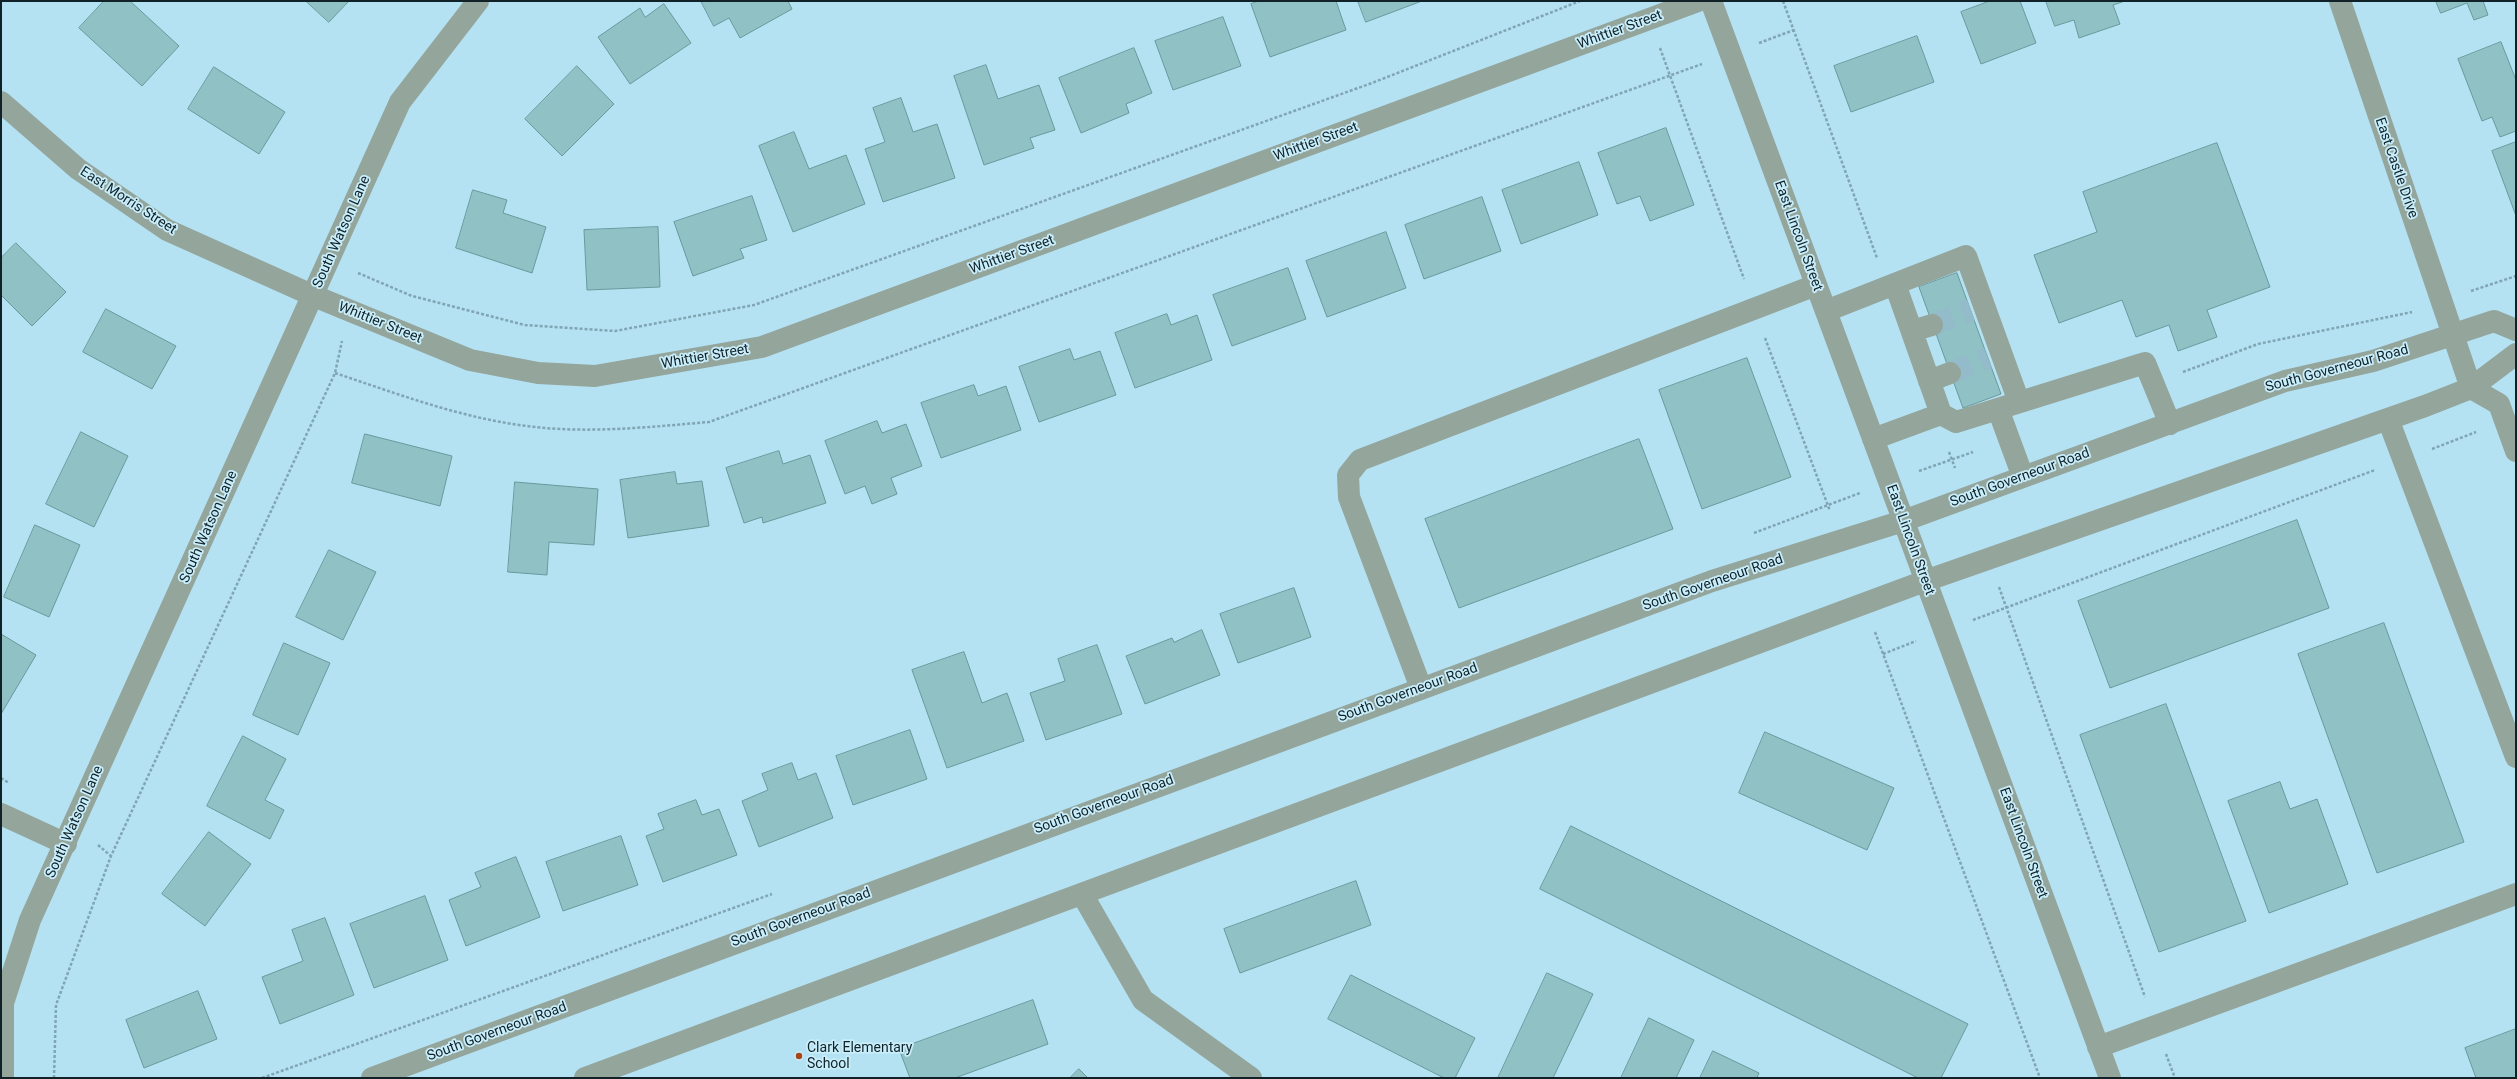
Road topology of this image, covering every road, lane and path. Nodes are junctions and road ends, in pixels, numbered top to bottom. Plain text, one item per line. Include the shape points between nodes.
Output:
1 (478, 1) edge
2 (1580, 1) edge
3 (1698, 1) edge
4 (1711, 1) edge
5 (2340, 1) edge
6 (1794, 30) dead end
7 (1731, 53) junction
8 (1, 102) edge
9 (1895, 284) junction
10 (1816, 285) junction
11 (314, 296) junction
12 (349, 310) junction
13 (1826, 311) junction
14 (2516, 330) edge
15 (2453, 336) junction
16 (2516, 354) edge
17 (335, 373) junction
18 (1950, 373) tunnel mouth
19 (1930, 381) junction
20 (2471, 388) junction
21 (2019, 402) junction
22 (1998, 409) junction
23 (1941, 414) junction
24 (2388, 419) junction
25 (2505, 422) junction
26 (2170, 424) junction
27 (1873, 439) junction
28 (2516, 451) edge
29 (2404, 460) junction
30 (2023, 477) junction
31 (1903, 521) junction
32 (1925, 581) junction
33 (1944, 631) junction
34 (1883, 654) dead end
35 (1421, 688) junction
36 (2516, 757) edge
37 (1, 814) edge
38 (66, 844) junction
39 (1082, 894) junction
40 (2516, 894) edge
41 (2098, 1046) junction
42 (3, 1078) edge
43 (54, 1078) edge
44 (372, 1078) edge
45 (585, 1078) edge
46 (1251, 1078) edge
47 (2110, 1078) edge

1 - 11 street, South Watson Lane via 400,102
2 - 12 path via 1372,83 754,305 615,331 525,325 412,296 357,272
3 - 12 street, Whittier Street via 762,347 595,376 538,373 470,360
4 - 7 street, East Lincoln Street
5 - 15 street, East Castle Drive
6 - 7 path
7 - 10 street, East Lincoln Street
7 - 17 path via 709,422 618,430 528,426 436,407
8 - 11 street, East Morris Street via 78,169 167,230
9 - 13 street
9 - 19 street via 1922,328
9 - 21 street via 1966,256 1977,307 1995,356
10 - 13 street, East Lincoln Street
10 - 35 street via 1360,460 1348,474 1349,497
11 - 12 street, Whittier Street
11 - 38 street, South Watson Lane
12 - 17 path
13 - 27 street, East Lincoln Street
14 - 15 street via 2494,321
15 - 20 street, East Castle Drive
15 - 26 street, South Governeour Road via 2373,361 2285,381
16 - 20 street
17 - 43 path via 111,856 56,1005
18 - 19 street
19 - 23 street
20 - 24 street
20 - 25 street via 2499,404
21 - 22 street
21 - 26 street via 2146,364
22 - 23 street via 1956,422
22 - 30 street
23 - 27 street
24 - 29 street
24 - 32 street
25 - 28 street
25 - 29 path
26 - 30 street, South Governeour Road
27 - 31 street, East Lincoln Street
29 - 33 path
29 - 36 street
30 - 31 street, South Governeour Road
31 - 32 street, East Lincoln Street
31 - 35 street, South Governeour Road via 1712,581
32 - 33 street, East Lincoln Street
32 - 39 street
33 - 34 path
33 - 41 street, East Lincoln Street
35 - 44 street, South Governeour Road
37 - 38 street
38 - 42 street, South Watson Lane via 30,920 3,1003
39 - 45 street
39 - 46 street via 1143,1000
40 - 41 street
41 - 47 street, East Lincoln Street

